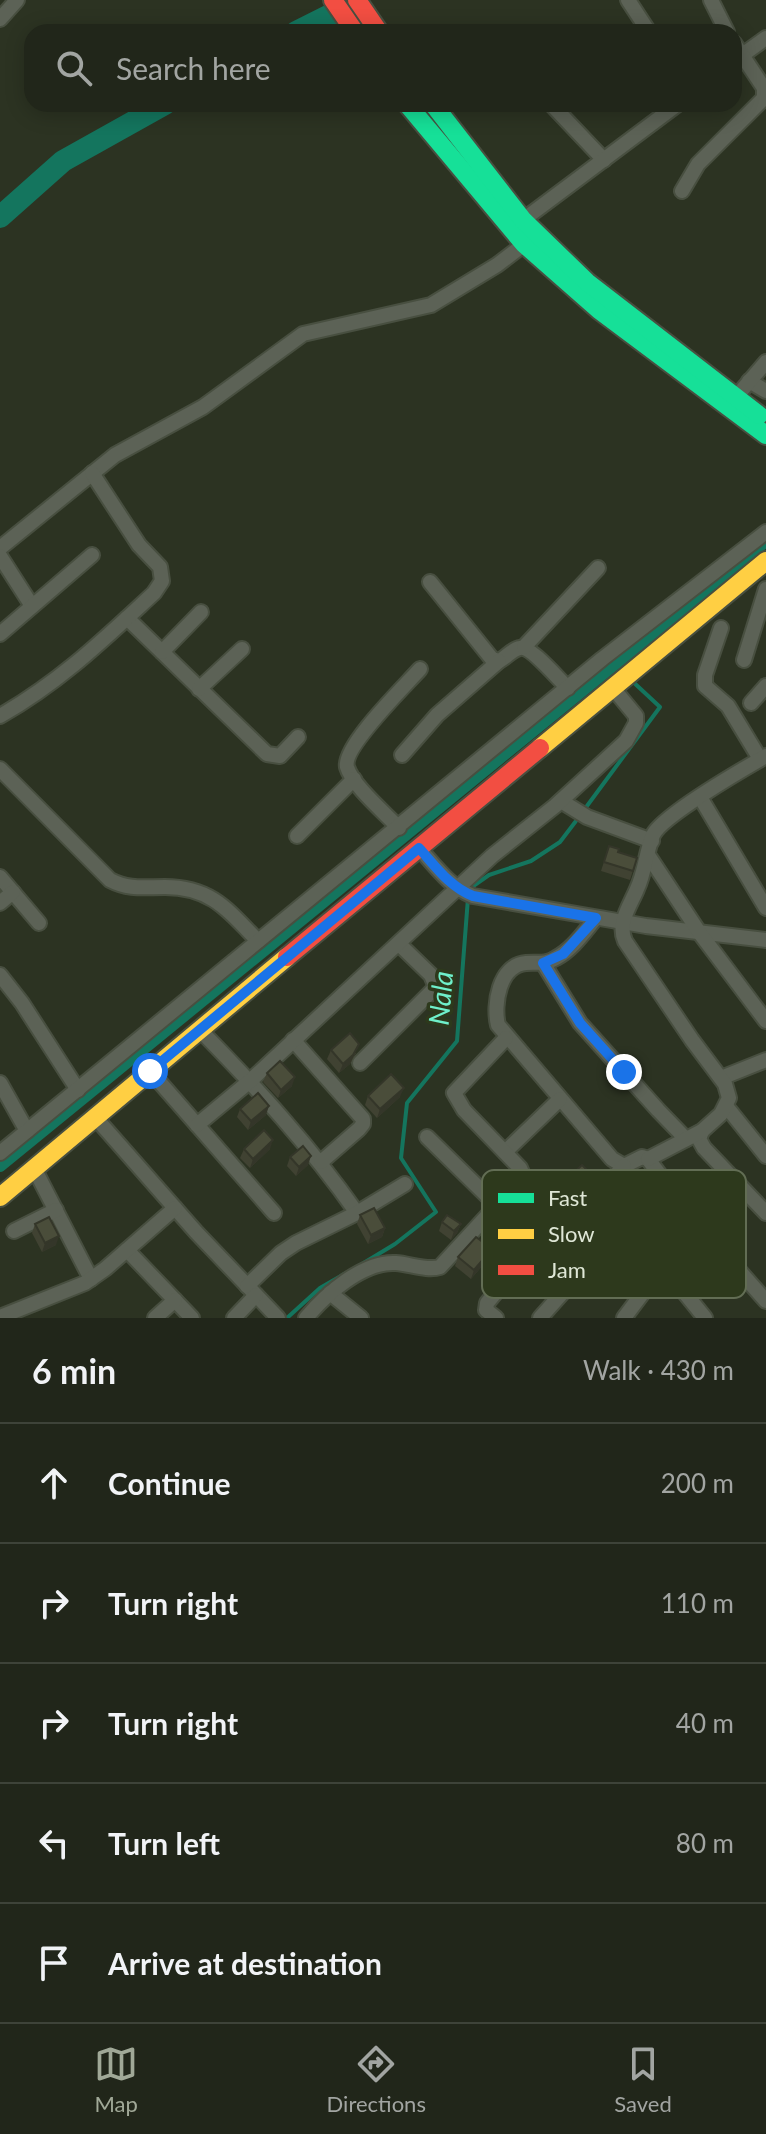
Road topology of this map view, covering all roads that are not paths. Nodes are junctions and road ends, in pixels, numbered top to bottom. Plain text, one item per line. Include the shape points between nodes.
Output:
1 (17, 0) edge
2 (333, 0) edge
3 (357, 0) edge
4 (628, 0) edge
5 (711, 0) edge
6 (0, 19) edge
7 (350, 24) edge
8 (374, 24) edge
9 (644, 24) edge
10 (723, 24) edge
11 (766, 38) edge
12 (742, 50) edge
13 (742, 59) edge
14 (414, 112) edge
15 (439, 112) edge
16 (559, 112) edge
17 (667, 112) edge
18 (604, 160) junction
19 (682, 191) dead end
20 (523, 220) junction
21 (531, 239) junction
22 (766, 362) edge
23 (749, 381) junction
24 (766, 391) edge
25 (736, 397) junction
26 (766, 421) edge
27 (766, 435) edge
28 (92, 473) junction
29 (766, 532) edge
30 (0, 548) edge
31 (92, 555) dead end
32 (0, 556) edge
33 (766, 561) edge
34 (598, 568) dead end
35 (430, 582) dead end
36 (766, 589) edge
37 (32, 606) junction
38 (201, 612) dead end
39 (127, 618) junction
40 (721, 628) dead end
41 (0, 634) edge
42 (524, 647) junction
43 (242, 649) dead end
44 (162, 652) junction
45 (744, 660) dead end
46 (499, 661) junction
47 (420, 669) dead end
48 (623, 679) junction
49 (766, 686) edge
50 (568, 688) junction
51 (199, 689) junction
52 (751, 703) dead end
53 (0, 716) edge
54 (298, 737) dead end
55 (402, 755) dead end
56 (763, 758) edge
57 (0, 769) edge
58 (354, 779) junction
59 (700, 797) junction
60 (561, 801) junction
61 (399, 828) junction
62 (297, 836) dead end
63 (419, 848) junction
64 (650, 848) junction
65 (0, 877) edge
66 (13, 892) junction
67 (465, 892) junction
68 (0, 903) edge
69 (766, 908) edge
70 (596, 918) junction
71 (623, 921) junction
72 (39, 923) dead end
73 (699, 932) junction
74 (766, 940) edge
75 (258, 941) junction
76 (399, 944) junction
77 (543, 963) junction
78 (0, 975) edge
79 (766, 1021) edge
80 (200, 1030) junction
81 (506, 1038) junction
82 (293, 1040) junction
83 (766, 1060) edge
84 (360, 1063) dead end
85 (150, 1071) junction
86 (721, 1078) junction
87 (250, 1081) junction
88 (0, 1083) edge
89 (78, 1090) junction
90 (560, 1099) junction
91 (726, 1106) junction
92 (95, 1117) junction
93 (197, 1125) junction
94 (27, 1131) junction
95 (702, 1131) junction
96 (427, 1137) dead end
97 (686, 1139) junction
98 (505, 1152) junction
99 (0, 1153) edge
100 (766, 1156) edge
101 (648, 1159) junction
102 (321, 1162) junction
103 (624, 1166) junction
104 (34, 1168) junction
105 (519, 1170) edge
106 (620, 1170) edge
107 (656, 1170) edge
108 (725, 1170) edge
109 (405, 1184) dead end
110 (482, 1190) edge
111 (746, 1192) edge
112 (0, 1197) edge
113 (175, 1208) junction
114 (56, 1210) junction
115 (274, 1213) dead end
116 (357, 1213) junction
117 (766, 1213) edge
118 (482, 1223) edge
119 (14, 1231) dead end
120 (127, 1250) junction
121 (746, 1278) edge
122 (91, 1279) junction
123 (252, 1290) junction
124 (330, 1293) junction
125 (491, 1298) edge
126 (562, 1298) edge
127 (639, 1298) edge
128 (689, 1298) edge
129 (175, 1300) junction
130 (766, 1301) edge
131 (548, 1315) edge
132 (0, 1317) edge
133 (155, 1318) edge
134 (192, 1318) edge
135 (234, 1318) edge
136 (278, 1318) edge
137 (306, 1318) edge
138 (361, 1318) edge
139 (496, 1318) edge
140 (624, 1318) edge
141 (705, 1318) edge

1 - 6 street
2 - 7 street
3 - 8 street
4 - 9 street
5 - 10 street
11 - 12 street
13 - 19 street via 764,88 764,98 698,164
14 - 21 street
15 - 20 street
16 - 18 street
17 - 18 street
18 - 20 street
20 - 21 street
21 - 25 street
21 - 27 street via 599,310
21 - 28 street via 431,305 303,334 203,407
22 - 23 street
23 - 24 street
23 - 25 street
25 - 26 street
28 - 30 street
28 - 39 street via 163,573 154,593
29 - 50 street
31 - 37 street
32 - 37 street
33 - 48 street
34 - 42 street
35 - 46 street via 487,654
36 - 45 street
37 - 41 street
38 - 44 street
39 - 44 street
39 - 53 street via 64,675
40 - 56 street via 705,686 728,706
42 - 46 street
42 - 50 street
43 - 51 street
44 - 51 street
46 - 55 street via 437,715
47 - 58 street via 352,748 347,767
48 - 60 street via 636,723 626,741
48 - 63 street
49 - 52 street
50 - 61 street
51 - 54 street via 267,754 280,756
56 - 59 street
57 - 75 street via 110,880 122,887 182,888 208,895
58 - 61 street
58 - 62 street
59 - 64 street via 657,829
59 - 69 street
60 - 64 street
60 - 67 street via 492,856
61 - 75 street
63 - 67 street
63 - 80 street
64 - 71 street
64 - 73 street
65 - 66 street
66 - 68 street
66 - 72 street
67 - 70 street
67 - 76 street
70 - 71 street
70 - 77 street via 563,954
71 - 73 street
71 - 86 street via 625,941
73 - 74 street
73 - 79 street
75 - 89 street
76 - 82 street
76 - 84 street via 431,975 436,987
77 - 81 street via 514,967 502,983 495,1014
77 - 97 street via 580,1023
78 - 89 street
80 - 85 street
80 - 87 street
81 - 90 street
81 - 98 street via 454,1093
82 - 87 street
82 - 102 street via 363,1119 359,1129
83 - 86 street
85 - 92 street
85 - 93 street
86 - 91 street via 728,1090
87 - 93 street
87 - 102 street
88 - 94 street
89 - 94 street
90 - 98 street
90 - 103 street
91 - 95 street
91 - 100 street
92 - 104 street
92 - 113 street
93 - 115 street
94 - 99 street
95 - 97 street
95 - 108 street via 704,1148
96 - 110 street
97 - 101 street
98 - 105 street
101 - 103 street
101 - 107 street
102 - 116 street
103 - 106 street
104 - 112 street
104 - 114 street
109 - 116 street
111 - 117 street
113 - 120 street
113 - 123 street
114 - 119 street
114 - 122 street
116 - 123 street via 281,1253
118 - 124 street via 440,1267 377,1264
120 - 122 street
120 - 129 street
121 - 130 street
122 - 132 street
123 - 135 street
123 - 136 street
124 - 137 street
124 - 138 street
125 - 139 street via 486,1310
126 - 131 street
127 - 140 street
128 - 141 street
129 - 133 street
129 - 134 street

